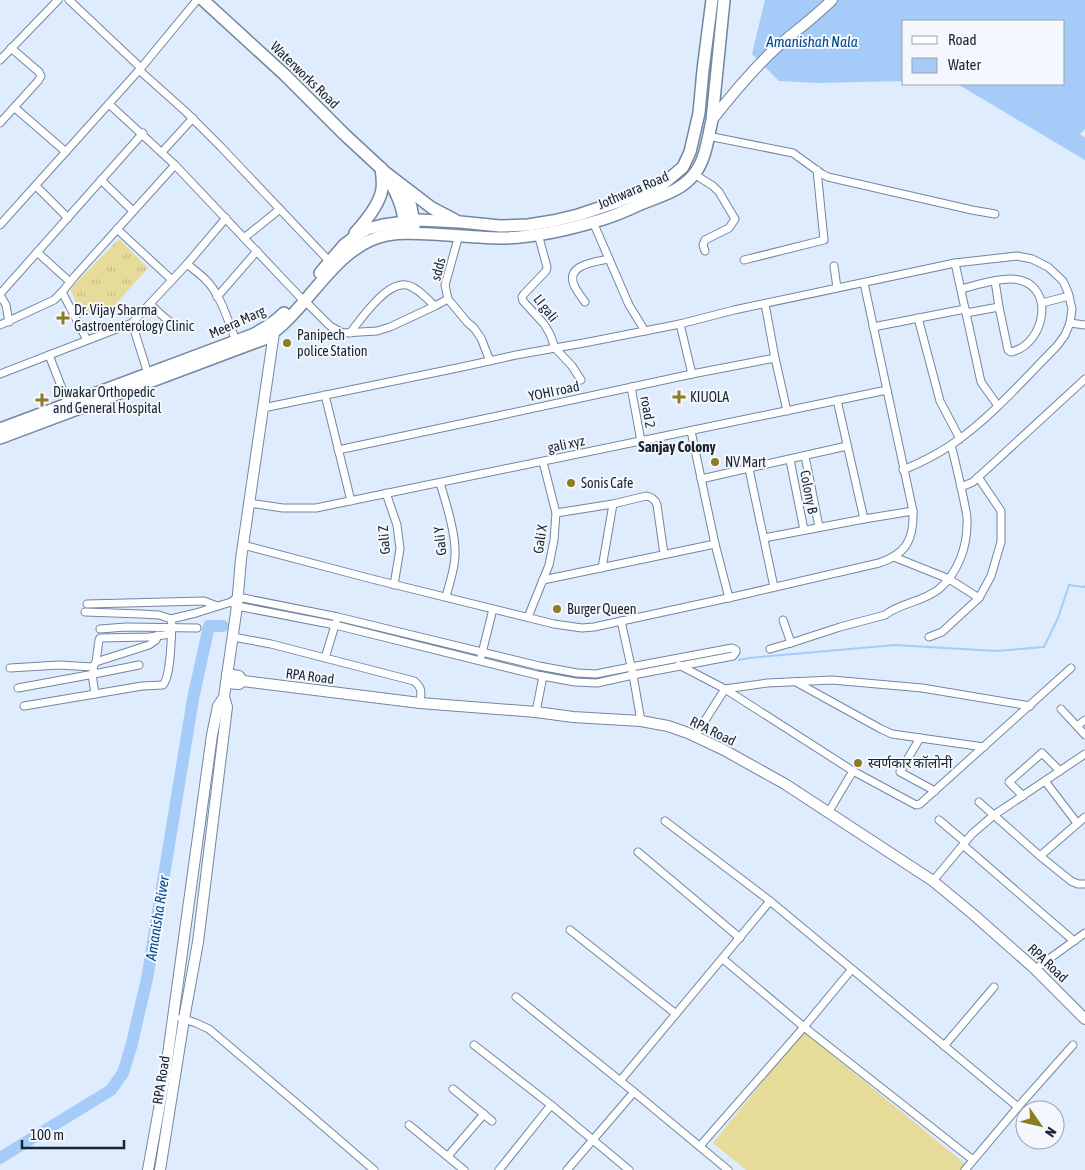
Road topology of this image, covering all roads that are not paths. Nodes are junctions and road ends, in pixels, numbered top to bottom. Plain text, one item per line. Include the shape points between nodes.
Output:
1 (58, 0) edge
2 (69, 0) edge
3 (197, 0) edge
4 (203, 0) edge
5 (712, 0) edge
6 (724, 0) edge
7 (832, 0) edge
8 (11, 48) junction
9 (0, 60) edge
10 (140, 69) junction
11 (110, 104) junction
12 (15, 108) junction
13 (193, 118) junction
14 (712, 120) junction
15 (0, 123) edge
16 (143, 133) junction
17 (708, 136) junction
18 (66, 152) junction
19 (162, 152) junction
20 (175, 165) junction
21 (383, 170) junction
22 (817, 170) junction
23 (694, 174) junction
24 (101, 180) junction
25 (36, 186) junction
26 (404, 187) junction
27 (280, 209) junction
28 (133, 211) junction
29 (995, 214) dead end
30 (68, 218) junction
31 (226, 218) junction
32 (460, 222) junction
33 (593, 222) junction
34 (0, 225) edge
35 (409, 227) junction
36 (117, 229) junction
37 (538, 234) junction
38 (459, 235) junction
39 (244, 238) junction
40 (348, 242) junction
41 (256, 251) junction
42 (705, 251) dead end
43 (37, 252) junction
44 (609, 259) junction
45 (744, 260) dead end
46 (330, 262) junction
47 (955, 263) junction
48 (187, 264) junction
49 (834, 266) dead end
50 (172, 280) junction
51 (995, 281) junction
52 (70, 282) junction
53 (864, 283) junction
54 (837, 288) junction
55 (961, 289) junction
56 (62, 292) junction
57 (0, 294) edge
58 (1069, 296) junction
59 (217, 297) junction
60 (448, 298) junction
61 (302, 299) junction
62 (586, 302) dead end
63 (1042, 303) junction
64 (150, 304) junction
65 (765, 304) junction
66 (435, 306) junction
67 (999, 307) junction
68 (966, 311) junction
69 (918, 318) junction
70 (277, 320) junction
71 (9, 322) junction
72 (132, 323) junction
73 (1070, 323) junction
74 (680, 324) junction
75 (1085, 325) edge
76 (0, 326) edge
77 (873, 327) junction
78 (185, 328) dead end
79 (645, 331) junction
80 (274, 333) junction
81 (350, 333) junction
82 (87, 340) junction
83 (236, 341) junction
84 (555, 348) junction
85 (49, 355) junction
86 (775, 358) junction
87 (490, 361) junction
88 (0, 374) edge
89 (148, 374) junction
90 (692, 374) junction
91 (1085, 379) edge
92 (581, 380) dead end
93 (631, 387) junction
94 (886, 390) junction
95 (325, 395) junction
96 (837, 400) junction
97 (68, 404) junction
98 (998, 406) junction
99 (263, 408) junction
100 (787, 411) junction
101 (0, 429) edge
102 (691, 431) junction
103 (0, 438) edge
104 (960, 439) junction
105 (641, 441) junction
106 (951, 445) junction
107 (847, 446) junction
108 (338, 450) junction
109 (805, 456) junction
110 (790, 460) junction
111 (543, 462) junction
112 (749, 469) junction
113 (903, 470) junction
114 (978, 477) junction
115 (701, 479) junction
116 (440, 482) junction
117 (961, 487) junction
118 (386, 493) junction
119 (351, 501) junction
120 (249, 503) junction
121 (614, 504) junction
122 (912, 511) junction
123 (556, 513) junction
124 (864, 519) junction
125 (818, 527) junction
126 (804, 530) junction
127 (764, 538) junction
128 (715, 544) junction
129 (243, 545) junction
130 (664, 554) junction
131 (894, 557) junction
132 (602, 568) junction
133 (949, 579) junction
134 (543, 580) junction
135 (394, 585) junction
136 (774, 587) junction
137 (446, 597) junction
138 (730, 598) junction
139 (979, 598) junction
140 (235, 602) junction
141 (87, 604) dead end
142 (217, 606) junction
143 (493, 609) junction
144 (86, 612) dead end
145 (338, 617) junction
146 (528, 617) junction
147 (171, 619) junction
148 (782, 620) dead end
149 (621, 621) junction
150 (335, 625) junction
151 (197, 628) dead end
152 (100, 629) dead end
153 (172, 631) junction
154 (158, 635) junction
155 (233, 637) junction
156 (929, 637) dead end
157 (791, 643) junction
158 (770, 649) dead end
159 (482, 652) junction
160 (325, 658) junction
161 (671, 659) junction
162 (480, 661) junction
163 (138, 665) dead end
164 (680, 666) junction
165 (631, 667) junction
166 (10, 668) dead end
167 (1071, 668) dead end
168 (94, 669) junction
169 (577, 673) junction
170 (633, 675) junction
171 (543, 676) junction
172 (226, 678) junction
173 (575, 682) junction
174 (796, 682) junction
175 (18, 688) dead end
176 (725, 689) junction
177 (95, 694) junction
178 (224, 697) junction
179 (420, 703) junction
180 (24, 706) dead end
181 (1030, 706) junction
182 (1061, 710) dead end
183 (536, 712) junction
184 (1085, 720) edge
185 (641, 721) junction
186 (1077, 726) junction
187 (1085, 735) edge
188 (695, 736) junction
189 (920, 738) junction
190 (984, 747) junction
191 (1085, 754) edge
192 (853, 771) junction
193 (1060, 771) junction
194 (1045, 781) junction
195 (935, 791) junction
196 (1023, 796) junction
197 (979, 802) dead end
198 (828, 813) junction
199 (994, 816) junction
200 (1085, 816) edge
201 (939, 820) dead end
202 (665, 821) dead end
203 (1077, 823) junction
204 (964, 844) junction
205 (638, 852) dead end
206 (1040, 856) junction
207 (933, 881) junction
208 (1085, 884) edge
209 (770, 901) junction
210 (570, 930) dead end
211 (1085, 933) edge
212 (740, 938) junction
213 (1074, 941) junction
214 (723, 959) junction
215 (1035, 969) junction
216 (852, 970) junction
217 (994, 987) dead end
218 (516, 998) dead end
219 (676, 1014) junction
220 (173, 1016) junction
221 (1084, 1016) edge
222 (184, 1019) junction
223 (804, 1027) junction
224 (474, 1045) dead end
225 (1073, 1045) dead end
226 (944, 1046) junction
227 (620, 1081) junction
228 (453, 1089) dead end
229 (634, 1092) junction
230 (1024, 1100) edge
231 (551, 1105) junction
232 (1015, 1105) edge
233 (1015, 1110) edge
234 (484, 1114) junction
235 (492, 1121) dead end
236 (409, 1125) dead end
237 (594, 1141) junction
238 (700, 1146) junction
239 (448, 1156) junction
240 (972, 1160) junction
241 (148, 1170) edge
242 (160, 1170) edge
243 (374, 1170) edge
244 (464, 1170) edge
245 (499, 1170) edge
246 (567, 1170) edge
247 (629, 1170) edge
248 (728, 1170) edge
249 (964, 1170) edge

1 - 8 street
2 - 10 street
3 - 10 street
4 - 21 main road, Waterworks Road
5 - 32 main road, Jothwara Road via 696,126 690,152 674,176 620,202 553,220 500,226
6 - 14 main road, Jothwara Road
7 - 14 street via 744,79
8 - 9 street
8 - 12 street via 40,76
10 - 11 street
10 - 13 street
11 - 16 street
11 - 18 street
12 - 15 street
12 - 18 street
13 - 19 street
13 - 27 street
14 - 17 main road, Jothwara Road
16 - 19 street
16 - 24 street
17 - 22 street via 793,153
17 - 23 main road, Jothwara Road via 701,163
18 - 25 street
19 - 20 street
20 - 28 street
20 - 31 street
21 - 26 main road, Waterworks Road
21 - 35 main road
21 - 40 main road via 378,201
22 - 29 street via 828,177
22 - 45 street via 824,240
23 - 33 main road, Jothwara Road via 668,194
23 - 42 street via 719,192 735,219 729,228 705,240
24 - 28 street
24 - 30 street
25 - 30 street
25 - 34 street
26 - 32 main road, Waterworks Road via 432,208
26 - 35 main road via 413,212
27 - 39 street
27 - 46 street
28 - 36 street
30 - 43 street
31 - 39 street
31 - 48 street
32 - 35 main road, Meera Marg
33 - 37 main road, Jothwara Road
33 - 44 street
35 - 38 main road, Jothwara Road
35 - 40 main road, Meera Marg via 367,229
35 - 61 main road, Meera Marg via 378,237 356,249
36 - 50 street
36 - 52 street
37 - 38 main road, Jothwara Road via 503,238
37 - 84 street, LI gali via 546,271 522,297 544,324
38 - 60 street, sdds via 445,285
39 - 41 street
40 - 46 main road, Meera Marg
41 - 59 street
41 - 61 street
43 - 52 street
43 - 57 street
44 - 62 street via 584,264 574,273 575,288
44 - 79 street via 629,305
46 - 61 main road, Meera Marg
47 - 53 street
47 - 55 street
47 - 58 street via 1017,256 1032,259 1048,267 1063,281
48 - 50 street
48 - 59 street via 206,280
49 - 54 street
50 - 64 street
51 - 55 street
51 - 63 street via 1022,281 1040,294
51 - 67 street
52 - 56 street
53 - 54 street
53 - 77 street
54 - 65 street
55 - 68 street
56 - 71 street via 54,300
56 - 82 street
57 - 71 street
58 - 63 street
58 - 73 street via 1072,309
59 - 83 street
60 - 66 street
60 - 87 street, sdds via 481,338
61 - 70 main road, Meera Marg
61 - 80 main road, Meera Marg via 289,319
61 - 81 street via 330,326
63 - 67 street via 1043,316 1036,332 1030,341 1011,352
64 - 72 street
64 - 78 street via 171,323
65 - 74 street
65 - 86 street
66 - 81 street via 390,327
66 - 81 street via 408,285 398,285 388,290
67 - 68 street
68 - 69 street
68 - 98 street via 981,382
69 - 77 street
69 - 104 street via 940,401
70 - 80 street
70 - 83 main road, Meera Marg
71 - 76 street
72 - 82 street
72 - 89 street
73 - 75 street
73 - 98 street via 1057,346
74 - 79 street
74 - 90 street
77 - 94 street
79 - 84 street
80 - 99 street
80 - 103 main road, Meera Marg
82 - 85 street
83 - 89 main road, Meera Marg
84 - 87 street
84 - 92 street
85 - 88 street
85 - 97 street
86 - 90 street, YOHI road
86 - 100 street
87 - 95 street
89 - 97 main road, Meera Marg
90 - 93 street, YOHI road
91 - 114 street
93 - 105 street, road 2
93 - 108 street, YOHI road
94 - 96 street, gali xyz
94 - 113 street
95 - 99 street
95 - 108 street
96 - 100 street, gali xyz
96 - 107 street
97 - 101 main road, Meera Marg
98 - 104 street
99 - 120 street
100 - 102 street, gali xyz
102 - 105 street, gali xyz
102 - 115 street
104 - 106 street
105 - 111 street, gali xyz
106 - 113 street
106 - 117 street
107 - 109 street
107 - 124 street
108 - 119 street
109 - 110 street
109 - 125 street
110 - 112 street
110 - 126 street, Colony B
111 - 116 street, gali xyz
111 - 123 street, Gali X
112 - 115 street
112 - 127 street
113 - 122 street
114 - 117 street
114 - 139 street via 1002,511 1001,542
115 - 128 street
116 - 118 street, gali xyz
116 - 137 street, Gali Y via 456,554
117 - 133 street via 968,522 964,546
118 - 119 street, gali xyz
118 - 135 street, Gali Z via 397,525 400,549
119 - 120 street, gali xyz via 303,509
120 - 129 street
121 - 123 street
121 - 130 street via 651,497 656,505
121 - 132 street
122 - 124 street
122 - 131 street via 910,538
123 - 134 street, Gali X via 554,540
124 - 125 street
125 - 126 street
126 - 127 street
127 - 136 street
128 - 130 street
128 - 138 street
129 - 135 street
129 - 140 street
130 - 132 street
131 - 133 street
131 - 136 street
132 - 134 street
133 - 139 street
133 - 157 street via 938,590 885,616
134 - 146 street, Gali X
135 - 137 street
136 - 138 street
137 - 143 street
138 - 149 street
139 - 156 street via 942,632
140 - 142 street
140 - 145 street
140 - 150 street
140 - 155 street
141 - 142 street via 204,601
142 - 147 street
143 - 146 street
143 - 159 street
144 - 147 street via 159,615
145 - 150 street
145 - 159 street
146 - 149 street via 582,628
147 - 153 street
148 - 157 street
149 - 165 street
150 - 160 street
150 - 162 street
151 - 153 street
152 - 153 street
153 - 154 street
153 - 177 street via 168,672 163,685
154 - 168 street via 149,645
154 - 168 street via 100,638
155 - 160 street
155 - 172 street
157 - 158 street
159 - 162 street
159 - 169 street
160 - 179 street via 414,681 421,688
161 - 164 street
161 - 164 street via 732,648 736,650 733,656
161 - 165 street
162 - 171 street
163 - 168 street
164 - 170 street
164 - 176 street
165 - 169 street via 596,674
165 - 170 street
166 - 168 street via 59,664
167 - 181 street
168 - 175 street
168 - 177 street
169 - 173 street
170 - 173 street via 597,683
170 - 185 street
171 - 173 street
171 - 183 street
172 - 178 street
172 - 179 street, RPA Road via 239,676 243,681
174 - 176 street
174 - 181 street via 832,680 922,688
174 - 189 street via 882,730
176 - 188 street
176 - 192 street
177 - 180 street
178 - 220 street via 218,706 212,735
178 - 222 street, RPA Road via 228,707 198,942
179 - 183 street, RPA Road
181 - 190 street
182 - 186 street
183 - 185 street, RPA Road
184 - 186 street
185 - 188 street, RPA Road
186 - 187 street
188 - 198 street, RPA Road via 785,784
189 - 190 street
189 - 195 street via 900,772
190 - 195 street
191 - 193 street
192 - 195 street via 916,805
192 - 198 street
193 - 194 street
193 - 196 street via 1042,753 1009,782
194 - 196 street
194 - 203 street
196 - 199 street
197 - 199 street
198 - 207 street, RPA Road
199 - 204 street
199 - 206 street
200 - 203 street
201 - 204 street
202 - 209 street
203 - 206 street
204 - 207 street
204 - 213 street
205 - 212 street
206 - 208 street via 1071,881
207 - 215 street, RPA Road
209 - 212 street
209 - 216 street
210 - 219 street
211 - 213 street
212 - 214 street
213 - 215 street
214 - 219 street
214 - 223 street
215 - 221 street, RPA Road
216 - 223 street
216 - 226 street
217 - 226 street
218 - 227 street
219 - 227 street
220 - 222 street
220 - 241 street
222 - 242 street, RPA Road
222 - 243 street via 208,1029
223 - 238 street
223 - 240 street
224 - 231 street
225 - 230 street
226 - 232 street
227 - 229 street
228 - 234 street
229 - 237 street
229 - 238 street
231 - 237 street
231 - 245 street
233 - 240 street
234 - 235 street
234 - 239 street
236 - 239 street
237 - 246 street
237 - 247 street
238 - 248 street
239 - 244 street
240 - 249 street

